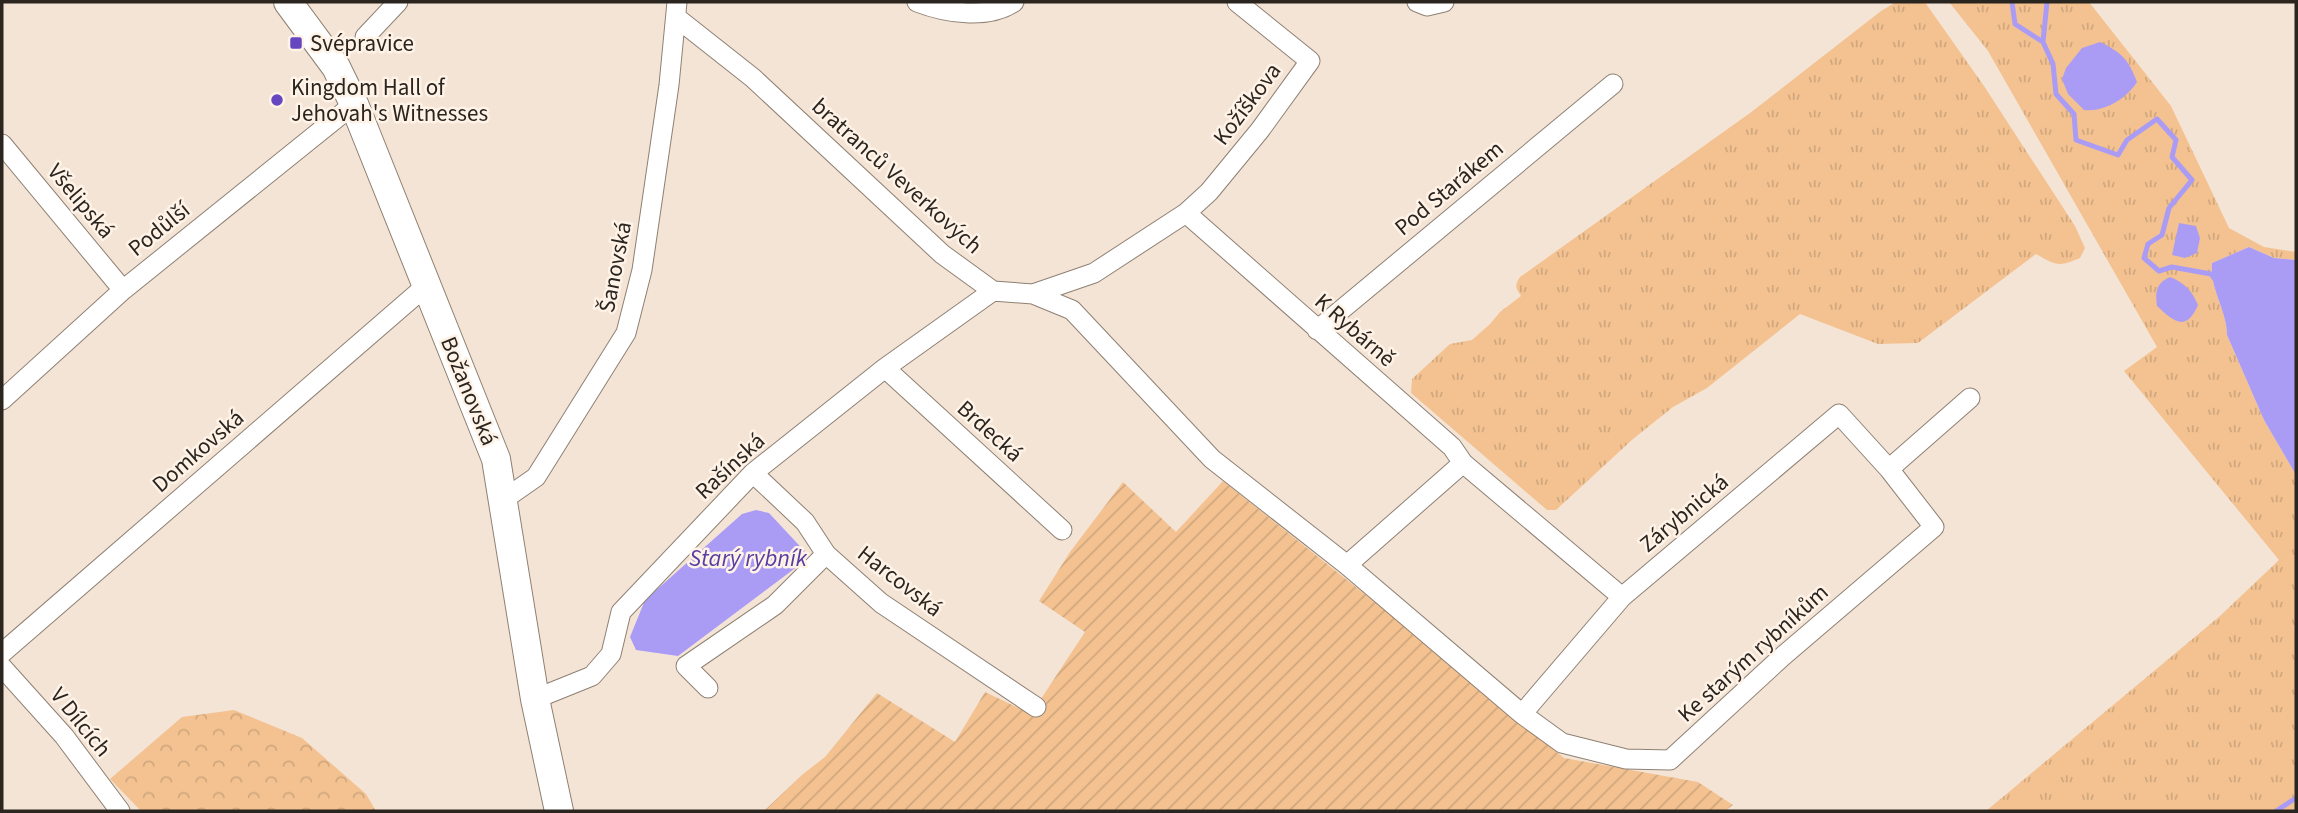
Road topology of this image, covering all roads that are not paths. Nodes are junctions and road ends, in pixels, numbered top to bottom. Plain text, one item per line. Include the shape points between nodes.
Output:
1 (288, 2) edge
2 (398, 2) edge
3 (917, 2) edge
4 (1014, 2) edge
5 (1237, 2) edge
6 (1417, 2) edge
7 (1444, 2) edge
8 (677, 10) edge
9 (365, 37) dead end
10 (1613, 84) dead end
11 (354, 104) junction
12 (2, 144) edge
13 (1186, 213) junction
14 (427, 285) junction
15 (123, 290) junction
16 (993, 291) junction
17 (1033, 294) junction
18 (1317, 330) junction
19 (885, 368) junction
20 (1970, 398) dead end
21 (2, 400) edge
22 (1463, 463) junction
23 (1889, 469) junction
24 (752, 473) junction
25 (503, 500) junction
26 (1062, 530) dead end
27 (826, 554) junction
28 (1348, 565) junction
29 (1622, 597) junction
30 (2, 653) edge
31 (2, 667) edge
32 (708, 688) dead end
33 (535, 699) junction
34 (1036, 707) dead end
35 (1522, 714) junction
36 (120, 811) edge
37 (559, 811) edge

1 - 11 street, Božanovská via 336,67
2 - 9 street
3 - 4 street via 966,12 988,11
5 - 13 street, Kožíškova via 1310,61 1260,130
6 - 7 street via 1427,6
8 - 16 street, bratranců Veverkových via 942,254
8 - 25 street, Šanovská via 642,270 626,333 536,477
10 - 18 street, Pod Starákem
11 - 14 street, Božanovská
11 - 15 street, Podůlší
12 - 15 street, Všelipská
13 - 17 street via 1094,273
13 - 18 street, K Rybárně
14 - 25 street, Božanovská via 496,459
14 - 30 street, Domkovská
15 - 21 street, Podůlší
16 - 17 street
16 - 19 street, Rašínská
17 - 28 street via 1072,310 1213,459
18 - 22 street, K Rybárně via 1452,447
19 - 24 street, Rašínská
19 - 26 street, Brdecká
20 - 23 street
22 - 28 street
22 - 29 street, K Rybárně
23 - 29 street, Zárybnická via 1839,414
23 - 35 street, Ke starým rybníkům via 1934,527 1670,760 1626,759 1562,743
24 - 27 street, Harcovská via 805,523
24 - 33 street, Rašínská via 621,612 611,654 592,676
25 - 33 street, Božanovská
27 - 32 street via 775,605 686,666
27 - 34 street, Harcovská via 881,603
28 - 35 street
29 - 35 street, Zárybnická
31 - 36 street, V Dílcích via 64,736
33 - 37 street, Božanovská

